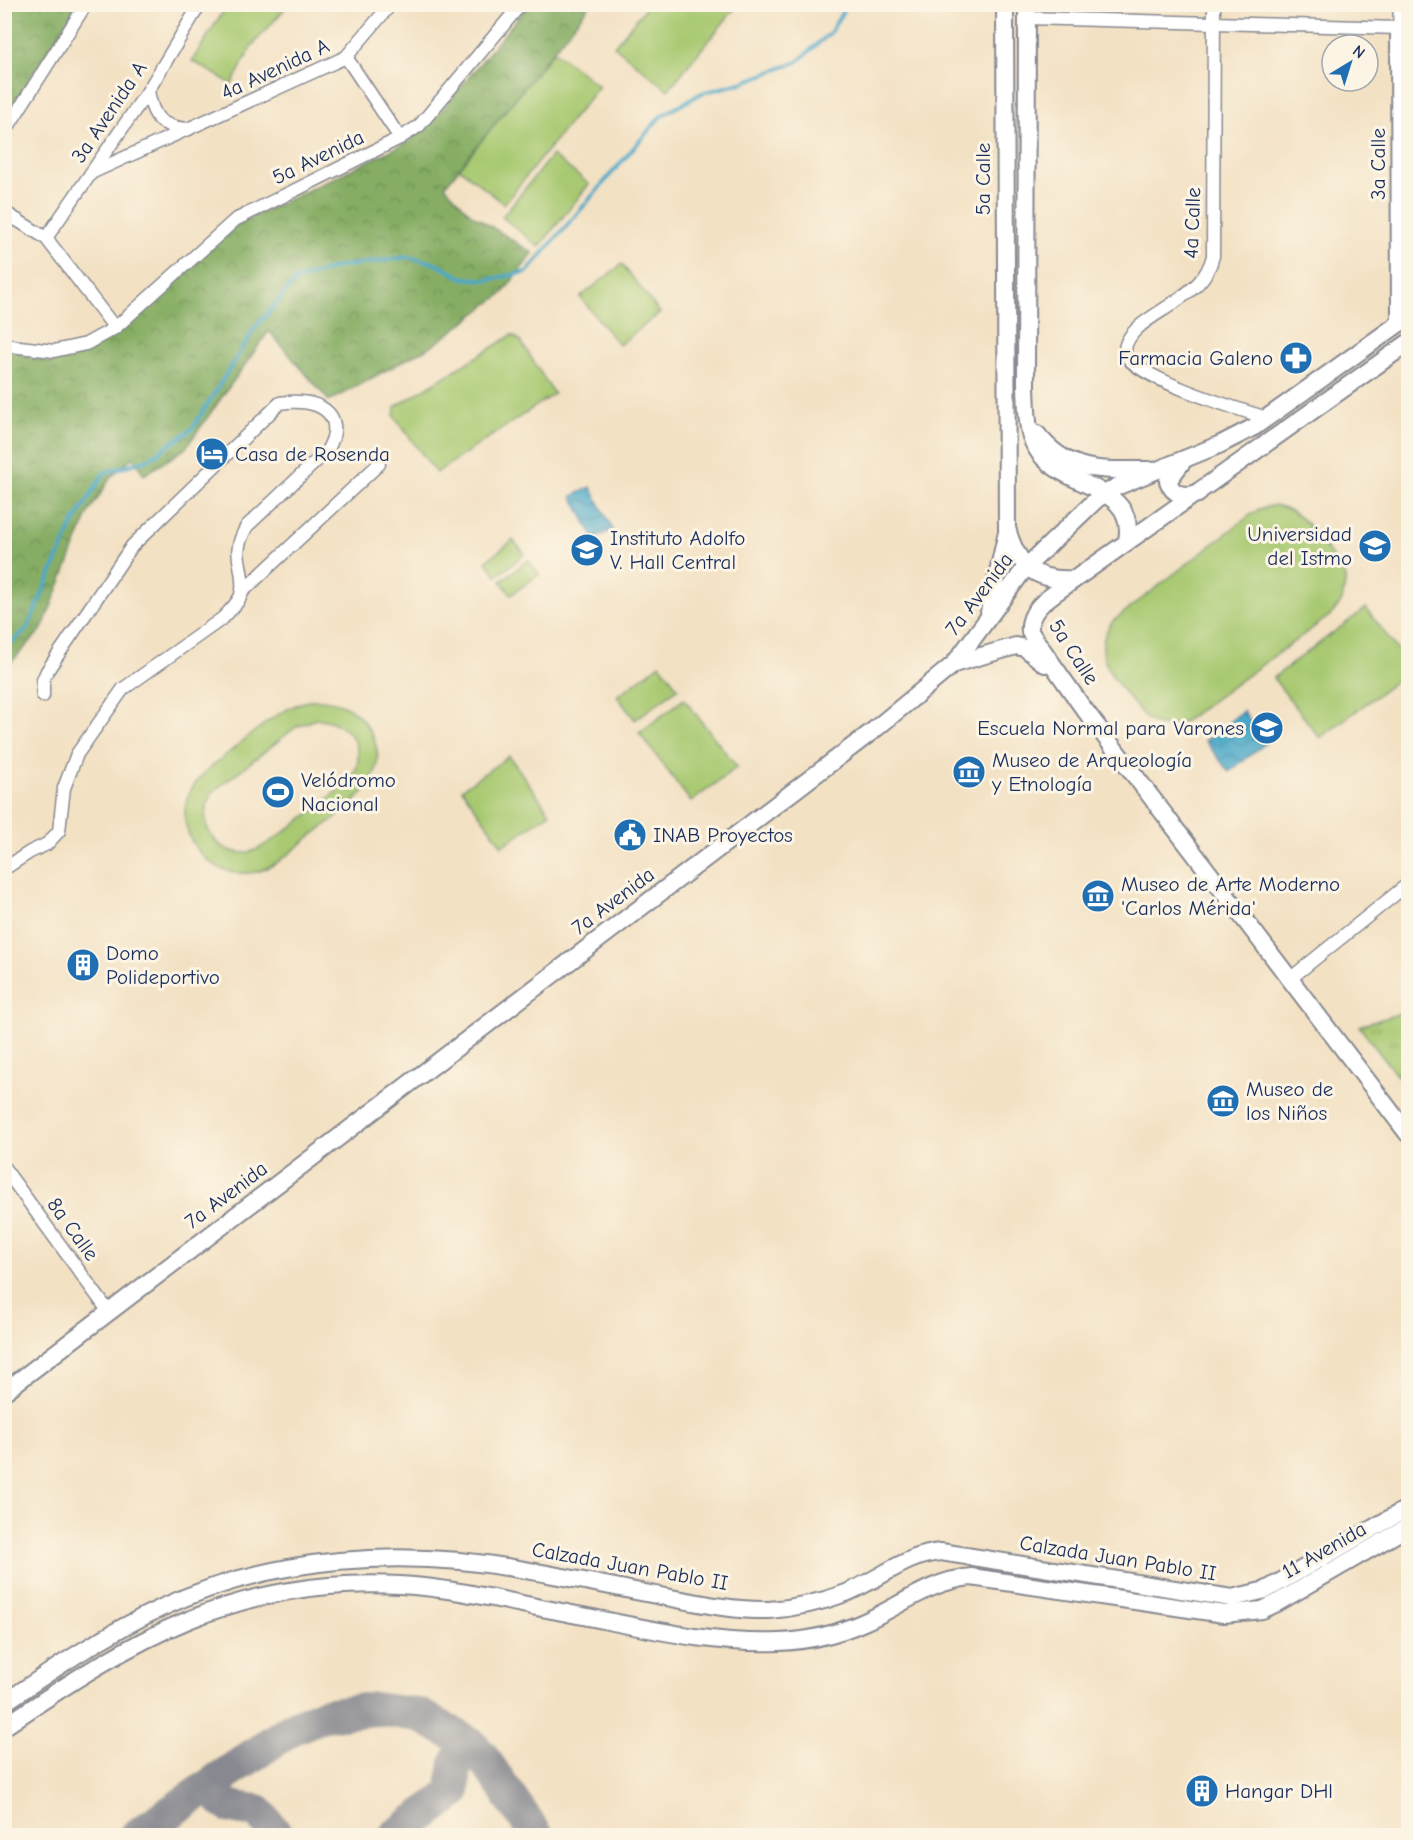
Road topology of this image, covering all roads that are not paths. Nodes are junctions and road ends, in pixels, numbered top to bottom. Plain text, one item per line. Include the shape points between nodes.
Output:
1 (86, 4) edge
2 (200, 4) edge
3 (391, 4) edge
4 (521, 4) edge
5 (1005, 4) edge
6 (1214, 4) edge
7 (1400, 4) edge
8 (1027, 11) edge
9 (1215, 21) junction
10 (1404, 29) edge
11 (346, 57) junction
12 (148, 92) junction
13 (190, 129) junction
14 (4, 133) edge
15 (400, 138) junction
16 (91, 173) junction
17 (4, 212) edge
18 (46, 238) junction
19 (1404, 320) edge
20 (115, 328) junction
21 (4, 342) edge
22 (1408, 343) edge
23 (1267, 418) junction
24 (1029, 424) junction
25 (1186, 458) junction
26 (379, 464) dead end
27 (1158, 470) junction
28 (1105, 493) junction
29 (1198, 494) junction
30 (1007, 528) junction
31 (1127, 541) junction
32 (1026, 567) junction
33 (1075, 579) junction
34 (242, 592) junction
35 (985, 623) junction
36 (954, 664) junction
37 (43, 696) dead end
38 (1081, 705) junction
39 (4, 869) edge
40 (1408, 884) edge
41 (1291, 978) junction
42 (1408, 1134) edge
43 (4, 1168) edge
44 (109, 1312) junction
45 (4, 1392) edge
46 (1408, 1508) edge
47 (1408, 1527) edge
48 (1266, 1590) joint
49 (1262, 1610) joint
50 (4, 1703) edge
51 (4, 1727) edge

1 - 14 street
2 - 12 street, 3a Avenida A
3 - 11 street, 4a Avenida A
4 - 15 street, 5a Avenida via 420,126
5 - 30 main road, 5a Calle
6 - 9 street, 4a Calle
7 - 10 street, 3a Calle
8 - 9 street
8 - 24 main road, 5a Calle
9 - 10 street
9 - 23 street, 4a Calle via 1213,256 1209,271 1196,286 1142,325 1128,339 1125,352 1128,361 1141,372
10 - 19 main road, 3a Calle
11 - 13 street, 4a Avenida A
11 - 15 street
12 - 13 street via 151,107 160,120 170,127
12 - 16 street, 3a Avenida A
13 - 16 street, 4a Avenida A
15 - 20 street, 5a Avenida via 235,220
16 - 18 street, 3a Avenida A
17 - 18 street
18 - 20 street
19 - 23 main road, 7a Avenida
20 - 21 street, 5a Avenida via 86,344 54,351
22 - 29 main road
23 - 25 main road, 7a Avenida
24 - 27 main road via 1058,457 1077,466
24 - 28 main road, 5a Calle via 1033,444 1047,463
25 - 27 main road, 7a Avenida
25 - 29 main road via 1168,481 1176,493
26 - 34 street
27 - 28 main road, 7a Avenida
28 - 31 main road, 5a Calle via 1119,502 1126,514
28 - 32 main road, 7a Avenida via 1077,515
29 - 31 main road
30 - 32 main road, 5a Calle via 1013,549
30 - 35 main road
31 - 33 main road
32 - 33 main road via 1041,576
32 - 35 main road, 7a Avenida
33 - 38 main road, 5a Calle via 1042,603 1029,622 1030,632
34 - 37 street via 237,554 247,526 327,451 333,440 330,415 317,404 301,400 280,403 132,546 47,671
34 - 39 street via 223,618 123,689 77,754 64,788 59,831 47,844
35 - 36 main road, 7a Avenida
36 - 38 main road via 992,651 1025,648 1040,658
36 - 44 main road, 7a Avenida via 874,730
38 - 41 main road, 5a Calle
40 - 41 street
41 - 42 main road, 5a Calle
43 - 44 street, 8a Calle
44 - 45 main road, 7a Avenida
46 - 48 main road, 11 Avenida
47 - 49 main road, 11 Avenida
48 - 50 main road, Calzada Juan Pablo II via 1232,1598 1213,1597 941,1552 912,1558 847,1593 769,1610 744,1609 473,1562 366,1559 261,1574 163,1607 69,1658
49 - 51 main road, Calzada Juan Pablo II via 1224,1614 971,1577 943,1581 841,1631 811,1639 747,1642 670,1632 436,1589 400,1585 326,1586 259,1596 172,1626 119,1651

